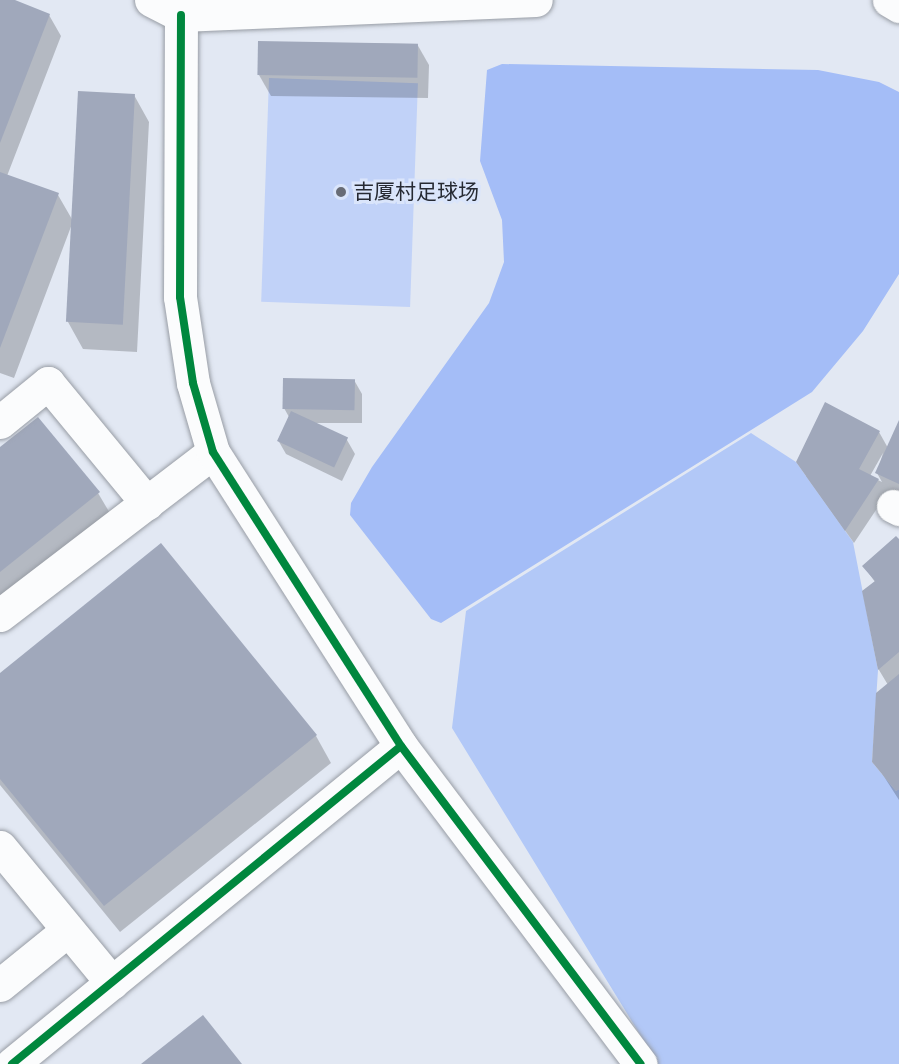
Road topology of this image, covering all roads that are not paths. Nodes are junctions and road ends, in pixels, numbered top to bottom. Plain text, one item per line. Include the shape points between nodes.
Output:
1 (152, 0) edge
2 (536, 0) edge
3 (889, 0) edge
4 (449, 2) edge
5 (899, 6) edge
6 (181, 15) junction
7 (0, 422) edge
8 (213, 452) junction
9 (147, 503) junction
10 (0, 615) edge
11 (401, 746) junction
12 (0, 847) edge
13 (68, 930) junction
14 (112, 983) junction
15 (0, 985) edge
16 (12, 1064) edge
17 (641, 1064) edge

1 - 6 street
2 - 4 street
3 - 5 street
4 - 6 street
6 - 8 street via 180,297 193,383
7 - 9 street via 48,383
8 - 9 street
8 - 11 street
9 - 10 street
11 - 14 street
11 - 17 street
12 - 13 street
13 - 14 street
13 - 15 street
14 - 16 street

